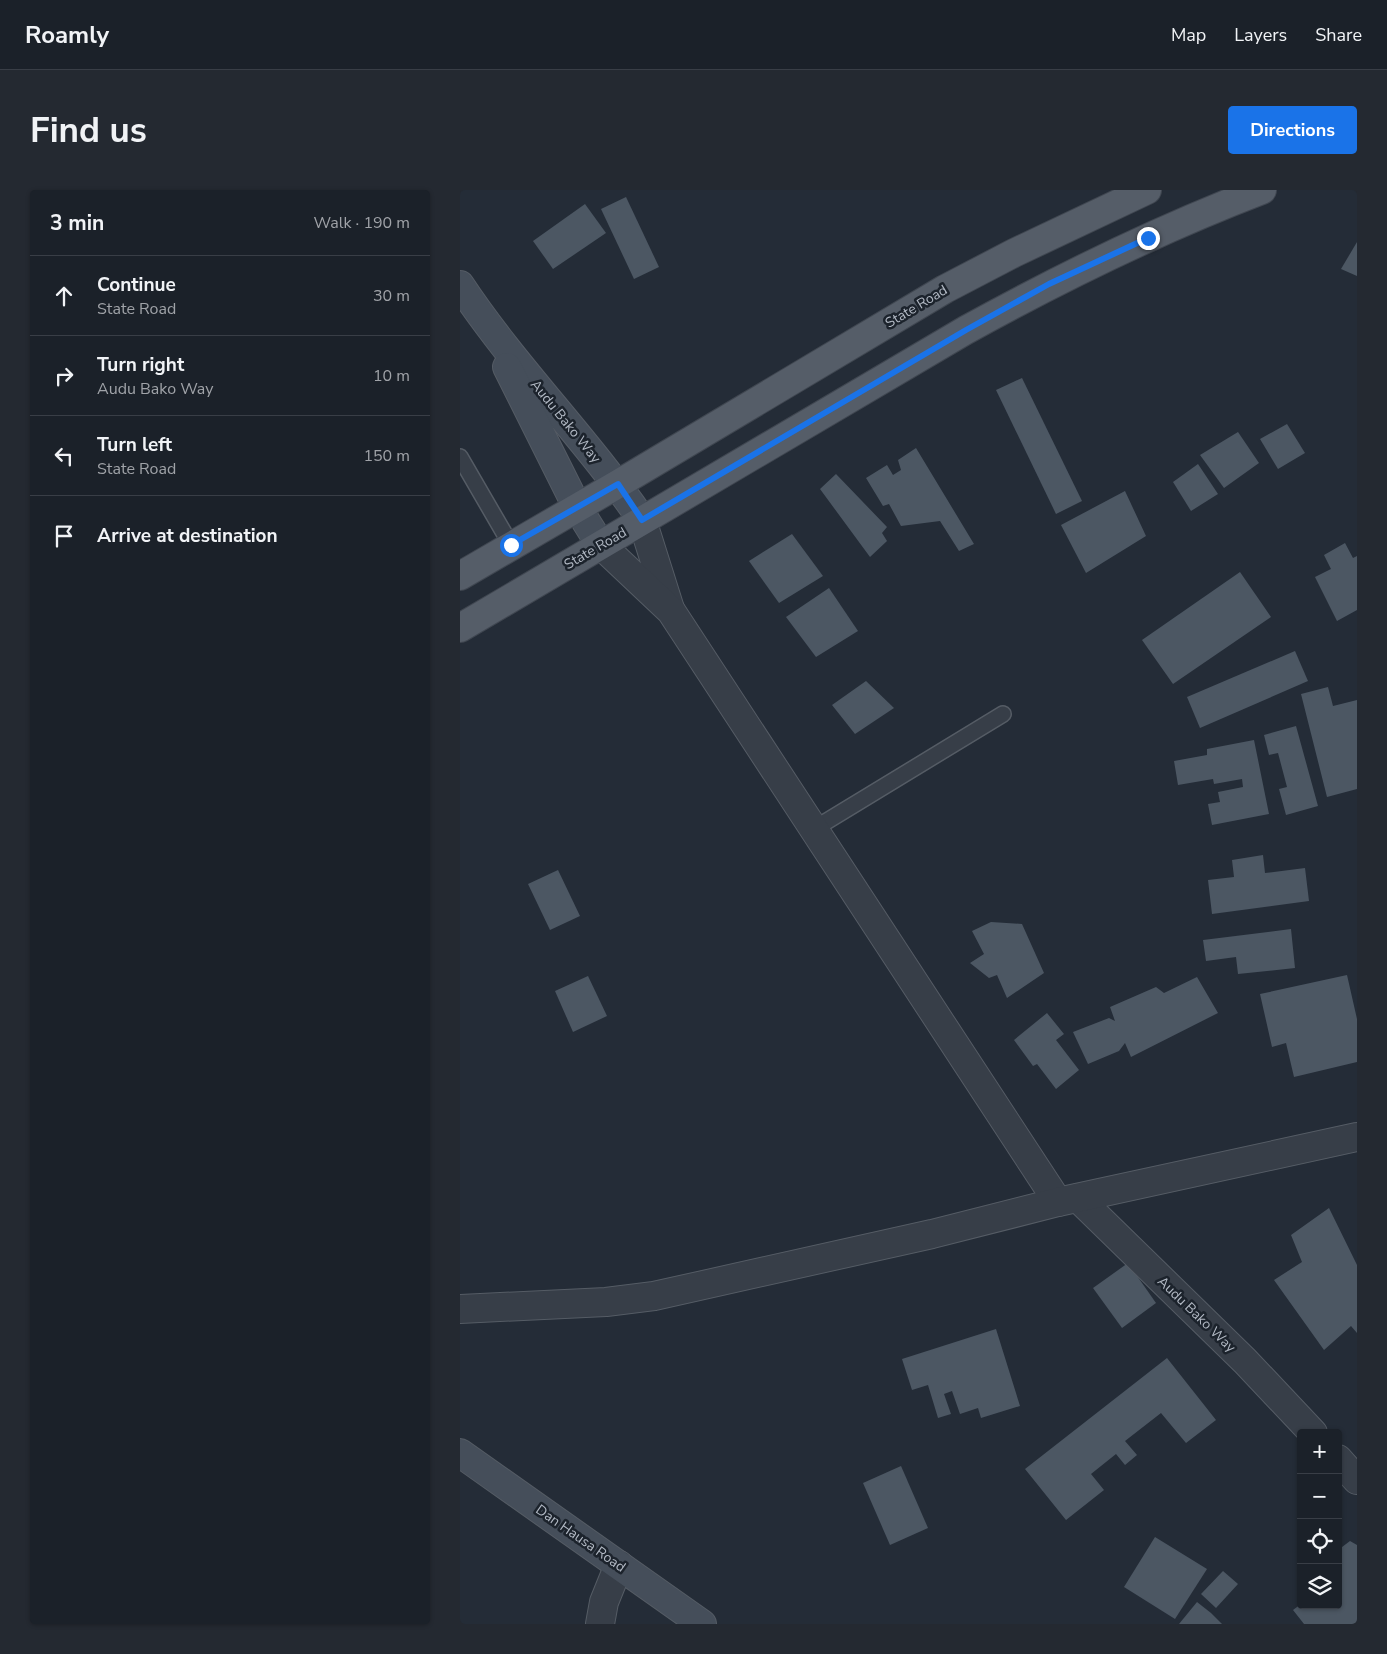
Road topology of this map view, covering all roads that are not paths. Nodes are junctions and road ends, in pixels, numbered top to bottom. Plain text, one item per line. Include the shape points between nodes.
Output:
1 (1147, 190) edge
2 (1262, 190) edge
3 (460, 285) edge
4 (486, 323) junction
5 (460, 457) edge
6 (618, 484) junction
7 (577, 507) junction
8 (642, 520) junction
9 (600, 544) junction
10 (511, 545) junction
11 (460, 576) edge
12 (671, 611) junction
13 (460, 628) edge
14 (1003, 714) dead end
15 (814, 829) junction
16 (1357, 1137) edge
17 (1068, 1200) junction
18 (460, 1309) edge
19 (1309, 1429) edge
20 (460, 1453) edge
21 (1342, 1463) edge
22 (1357, 1480) edge
23 (619, 1565) junction
24 (600, 1624) edge
25 (702, 1624) edge

1 - 6 main road, State Road via 944,289
2 - 8 main road, State Road via 1049,284
3 - 4 main road, Audu Bako Way
4 - 6 main road, Audu Bako Way
4 - 7 main road, Audu Bako Way
5 - 10 lane
6 - 7 main road, State Road
6 - 8 main road, Audu Bako Way
7 - 9 main road, Audu Bako Way
7 - 10 main road, State Road
8 - 9 main road, State Road
8 - 12 street
9 - 12 street
9 - 13 main road, State Road
10 - 11 main road, State Road
12 - 15 street, Audu Bako Way
14 - 15 lane
15 - 17 street, Audu Bako Way
16 - 17 street
17 - 18 street via 654,1296 606,1302
17 - 19 street, Audu Bako Way via 1245,1361
20 - 23 main road, Dan Hausa Road
21 - 22 street
23 - 24 street via 604,1602
23 - 25 main road, Dan Hausa Road

